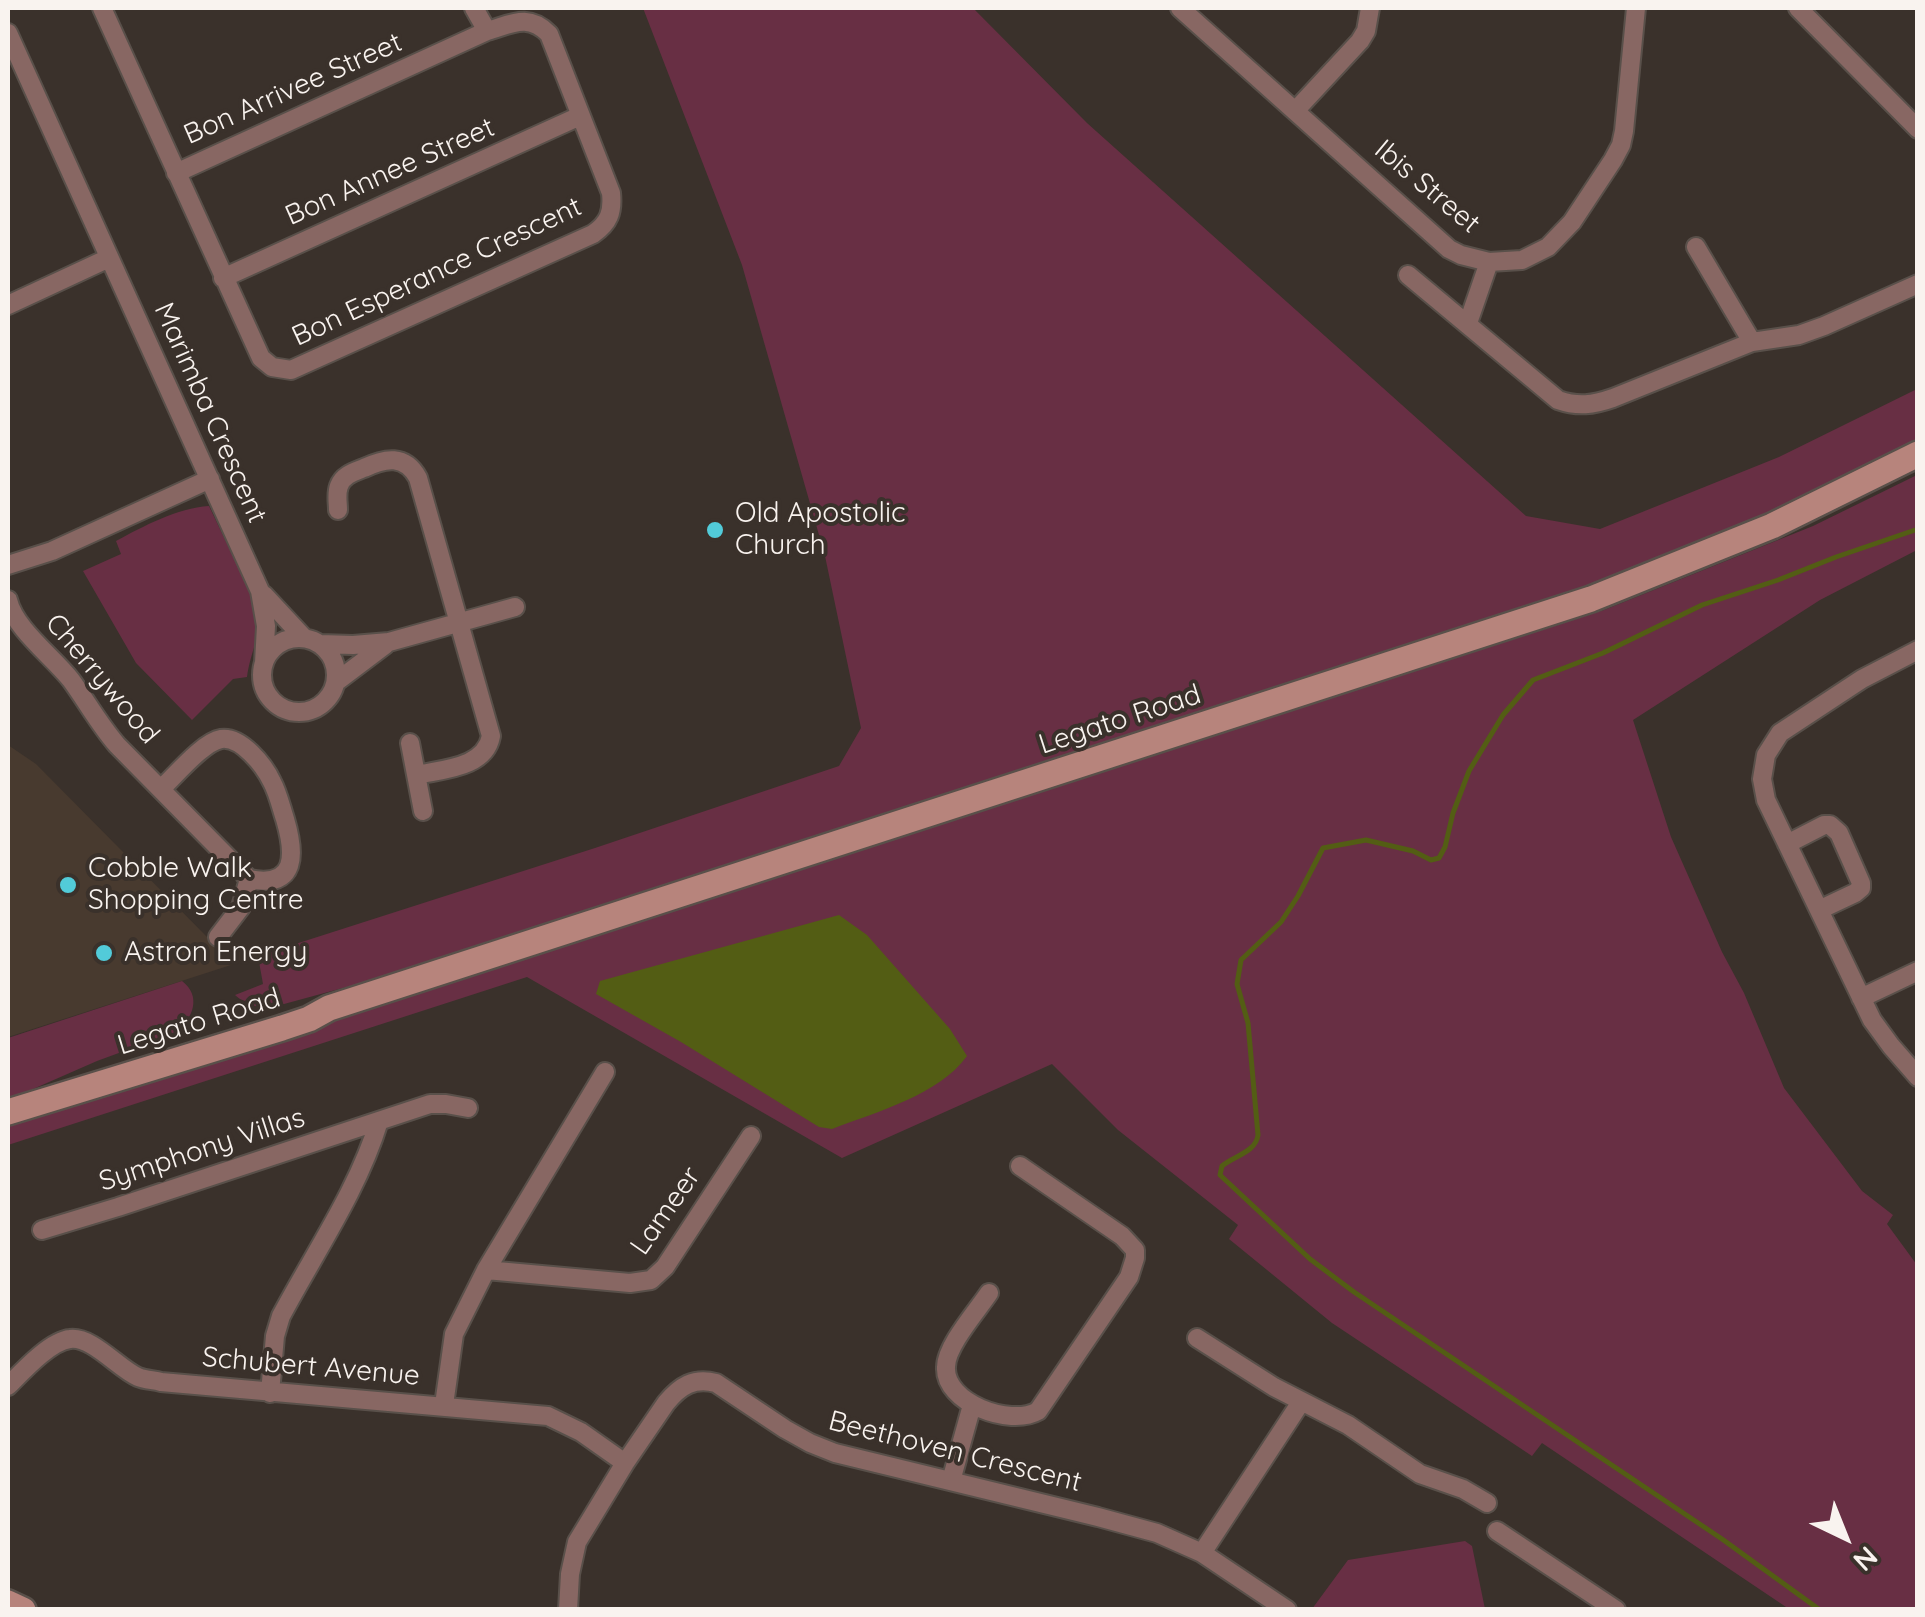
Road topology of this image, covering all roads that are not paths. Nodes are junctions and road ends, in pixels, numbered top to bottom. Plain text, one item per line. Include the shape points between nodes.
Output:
1 (102, 8) edge
2 (474, 8) edge
3 (1180, 8) edge
4 (1370, 8) edge
5 (1636, 8) edge
6 (1798, 8) edge
7 (487, 31) junction
8 (8, 33) edge
9 (1296, 110) junction
10 (580, 116) junction
11 (1918, 129) edge
12 (176, 173) junction
13 (1696, 246) dead end
14 (109, 258) junction
15 (1488, 262) junction
16 (1408, 274) dead end
17 (223, 278) junction
18 (1918, 284) edge
19 (8, 305) edge
20 (1468, 323) junction
21 (1752, 342) junction
22 (1918, 454) edge
23 (210, 479) junction
24 (338, 510) dead end
25 (8, 565) edge
26 (260, 591) junction
27 (8, 600) edge
28 (515, 607) dead end
29 (458, 624) junction
30 (312, 641) junction
31 (390, 642) junction
32 (1918, 650) edge
33 (264, 663) junction
34 (336, 682) junction
35 (410, 743) dead end
36 (417, 775) junction
37 (161, 789) junction
38 (423, 811) dead end
39 (1787, 844) junction
40 (249, 879) junction
41 (1820, 910) junction
42 (218, 936) dead end
43 (1918, 971) edge
44 (1861, 998) junction
45 (606, 1072) dead end
46 (1918, 1076) edge
47 (468, 1108) dead end
48 (8, 1112) edge
49 (379, 1121) junction
50 (751, 1136) dead end
51 (1020, 1166) dead end
52 (42, 1230) dead end
53 (486, 1270) junction
54 (989, 1293) dead end
55 (1196, 1338) dead end
56 (8, 1386) edge
57 (270, 1393) junction
58 (1301, 1402) junction
59 (972, 1404) junction
60 (444, 1406) junction
61 (624, 1462) junction
62 (951, 1481) junction
63 (1487, 1503) dead end
64 (1497, 1530) dead end
65 (1202, 1553) junction
66 (8, 1603) edge
67 (23, 1610) edge
68 (568, 1610) edge
69 (1288, 1610) edge
70 (1616, 1610) edge

1 - 12 street, Bon Esperance Crescent
2 - 7 street
3 - 9 street, Ibis Street
4 - 9 street via 1360,41
5 - 15 street, Ibis Street via 1624,132 1613,160 1548,247 1522,260
6 - 11 street
7 - 10 street, Bon Esperance Crescent via 527,20 539,24
7 - 12 street, Bon Arrivee Street
8 - 14 street, Marimba Crescent
9 - 15 street, Ibis Street via 1449,249
10 - 17 street, Bon Annee Street
10 - 17 street, Bon Esperance Crescent via 611,193 610,217 593,234 291,370 261,358
12 - 17 street, Bon Esperance Crescent
13 - 21 street
14 - 19 street
14 - 23 street, Marimba Crescent
15 - 20 street
16 - 20 street
18 - 21 street via 1824,326
20 - 21 street via 1558,400 1578,405 1613,398
22 - 48 street, Legato Road via 1772,526 1591,599
23 - 25 street
23 - 26 street, Marimba Crescent
24 - 29 street via 339,484 349,474 381,460 409,466 418,478
26 - 30 street, Marimba Crescent
26 - 33 street, Marimba Crescent
27 - 37 street, Cherrywood via 16,621 72,682 97,722
28 - 29 street
29 - 31 street
29 - 36 street via 489,745 475,760
30 - 31 street
30 - 33 street via 294,638
30 - 34 street via 332,657
31 - 34 street
32 - 39 street via 1780,733 1766,755 1762,779
33 - 34 street via 268,695 295,712 317,708
35 - 36 street
36 - 38 street
37 - 40 street, Cherrywood
37 - 40 street, Cherrywood via 213,741 226,738 244,747 275,786 293,854 274,880
39 - 41 street
39 - 41 street via 1824,825 1838,833 1861,888
40 - 42 street via 241,907
41 - 44 street
43 - 44 street
44 - 46 street
45 - 53 street
47 - 49 street, Symphony Villas via 430,1104
49 - 52 street, Symphony Villas
49 - 57 street via 354,1184 281,1316
50 - 53 street, Lameer via 651,1280
51 - 59 street via 1122,1236 1136,1258 1038,1411 1012,1418
53 - 60 street via 454,1334
54 - 59 street via 946,1363 948,1382
55 - 58 street
56 - 57 street, Schubert Avenue via 70,1338 137,1376
57 - 60 street, Schubert Avenue
58 - 63 street via 1420,1474
58 - 65 street
59 - 62 street
60 - 61 street, Schubert Avenue via 548,1416
61 - 62 street, Beethoven Crescent via 677,1389 704,1380 824,1449
61 - 68 street, Beethoven Crescent via 577,1542
62 - 65 street, Beethoven Crescent via 1113,1521
64 - 70 street
65 - 69 street, Beethoven Crescent
66 - 67 street

